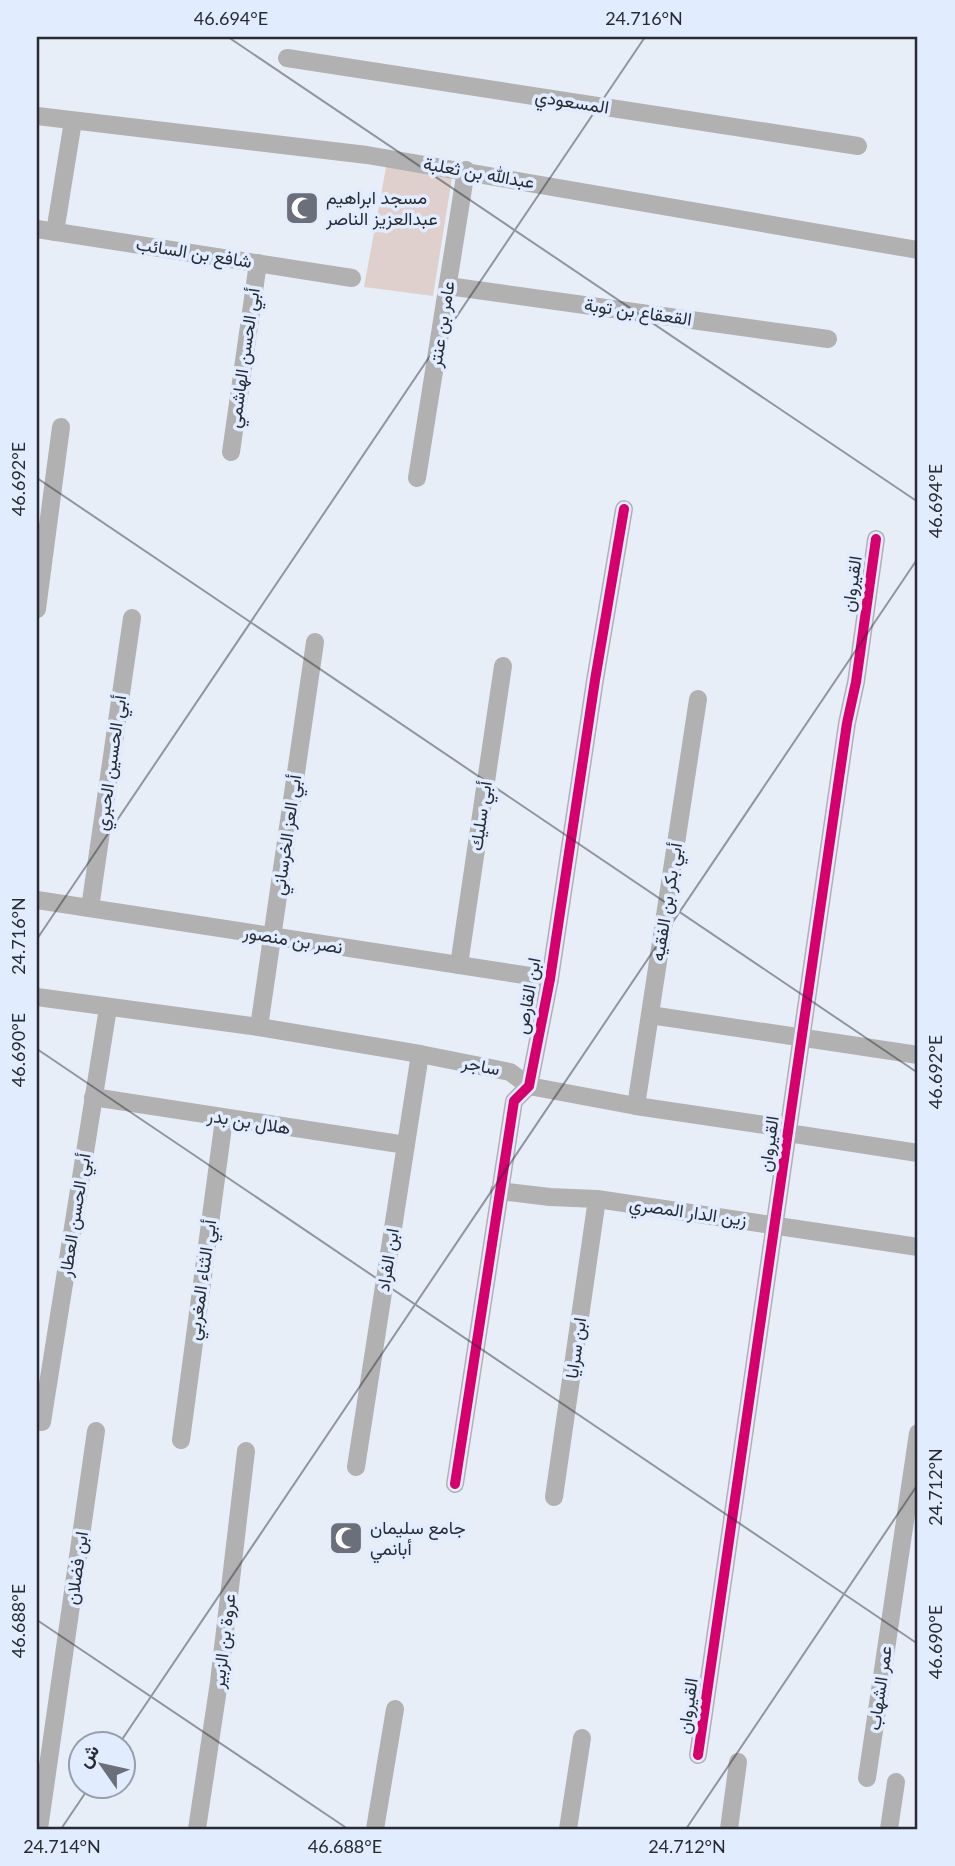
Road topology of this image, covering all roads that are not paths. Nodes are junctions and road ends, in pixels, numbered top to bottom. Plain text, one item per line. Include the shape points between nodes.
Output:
1 (287, 58) dead end
2 (37, 116) edge
3 (73, 121) junction
4 (858, 146) dead end
5 (466, 170) junction
6 (37, 229) edge
7 (55, 232) junction
8 (918, 250) edge
9 (258, 263) junction
10 (352, 278) dead end
11 (448, 286) junction
12 (828, 339) dead end
13 (61, 427) dead end
14 (231, 452) dead end
15 (417, 478) dead end
16 (624, 509) dead end
17 (876, 539) dead end
18 (37, 609) edge
19 (132, 618) dead end
20 (315, 642) dead end
21 (503, 666) dead end
22 (698, 699) dead end
23 (37, 900) edge
24 (90, 908) junction
25 (272, 938) junction
26 (459, 965) junction
27 (550, 979) junction
28 (37, 998) edge
29 (108, 1008) junction
30 (650, 1015) junction
31 (259, 1027) junction
32 (802, 1038) junction
33 (420, 1054) junction
34 (918, 1055) edge
35 (529, 1086) junction
36 (93, 1097) junction
37 (636, 1106) junction
38 (224, 1119) junction
39 (788, 1133) junction
40 (406, 1145) junction
41 (918, 1153) edge
42 (499, 1191) junction
43 (597, 1199) junction
44 (775, 1225) junction
45 (918, 1247) edge
46 (42, 1422) dead end
47 (96, 1431) dead end
48 (918, 1433) edge
49 (181, 1440) dead end
50 (246, 1451) dead end
51 (917, 1457) edge
52 (356, 1466) dead end
53 (455, 1484) dead end
54 (554, 1497) dead end
55 (395, 1709) dead end
56 (582, 1738) dead end
57 (44, 1743) edge
58 (698, 1755) dead end
59 (738, 1762) dead end
60 (867, 1778) dead end
61 (896, 1782) dead end
62 (39, 1829) edge
63 (197, 1829) edge
64 (375, 1829) edge
65 (568, 1829) edge
66 (729, 1829) edge
67 (889, 1829) edge

1 - 4 street, المسعودي
2 - 3 street, عبدالله بن ثعلبة
3 - 5 street, عبدالله بن ثعلبة via 273,142
3 - 7 street
5 - 8 street, عبدالله بن ثعلبة
5 - 11 street, عامر بن عنتر
6 - 7 street, شافع بن السائب
7 - 9 street, شافع بن السائب
9 - 10 street, شافع بن السائب
9 - 14 street, أبي الحسن الهاشمي
11 - 12 street, القعقاع بن توبة
11 - 15 street, عامر بن عنتر
13 - 18 street
16 - 27 street, ابن القارص
17 - 32 street, القيروان
19 - 24 street, أبي الحسين الحبري
20 - 25 street, أبي العز الخرساني
21 - 26 street, أبي سليك
22 - 30 street, أبي بكر بن الفقيه
23 - 24 street, نصر بن منصور
24 - 25 street, نصر بن منصور
25 - 26 street, نصر بن منصور
25 - 31 street, أبي العز الخرساني
26 - 27 street, نصر بن منصور
27 - 35 street, ابن القارص
28 - 29 street, ساجر
29 - 31 street, ساجر
29 - 36 street, أبي الحسن العطار
30 - 32 street
30 - 37 street, أبي بكر بن الفقيه
31 - 33 street, ساجر
32 - 34 street
32 - 39 street, القيروان
33 - 35 street, ساجر via 510,1072
33 - 40 street, ابن الفراد
35 - 37 street, ساجر
35 - 42 street, ابن القارص via 514,1101
36 - 38 street, هلال بن بدر
36 - 46 street, أبي الحسن العطار
37 - 39 street, ساجر via 765,1125
38 - 40 street, هلال بن بدر
38 - 49 street, أبي الثناء المغربي
39 - 41 street, ساجر
39 - 44 street, القيروان
40 - 52 street, ابن الفراد
42 - 43 street, زين الدار المصري
42 - 53 street, ابن القارص
43 - 44 street, زين الدار المصري
43 - 54 street, ابن سرايا
44 - 45 street, زين الدار المصري
44 - 58 street, القيروان
47 - 57 street, ابن فضلان
48 - 51 street, عمر الشهاب
50 - 63 street, عروة بن الزبير
51 - 60 street, عمر الشهاب
55 - 64 street
56 - 65 street
57 - 62 street, ابن فضلان
59 - 66 street
61 - 67 street

